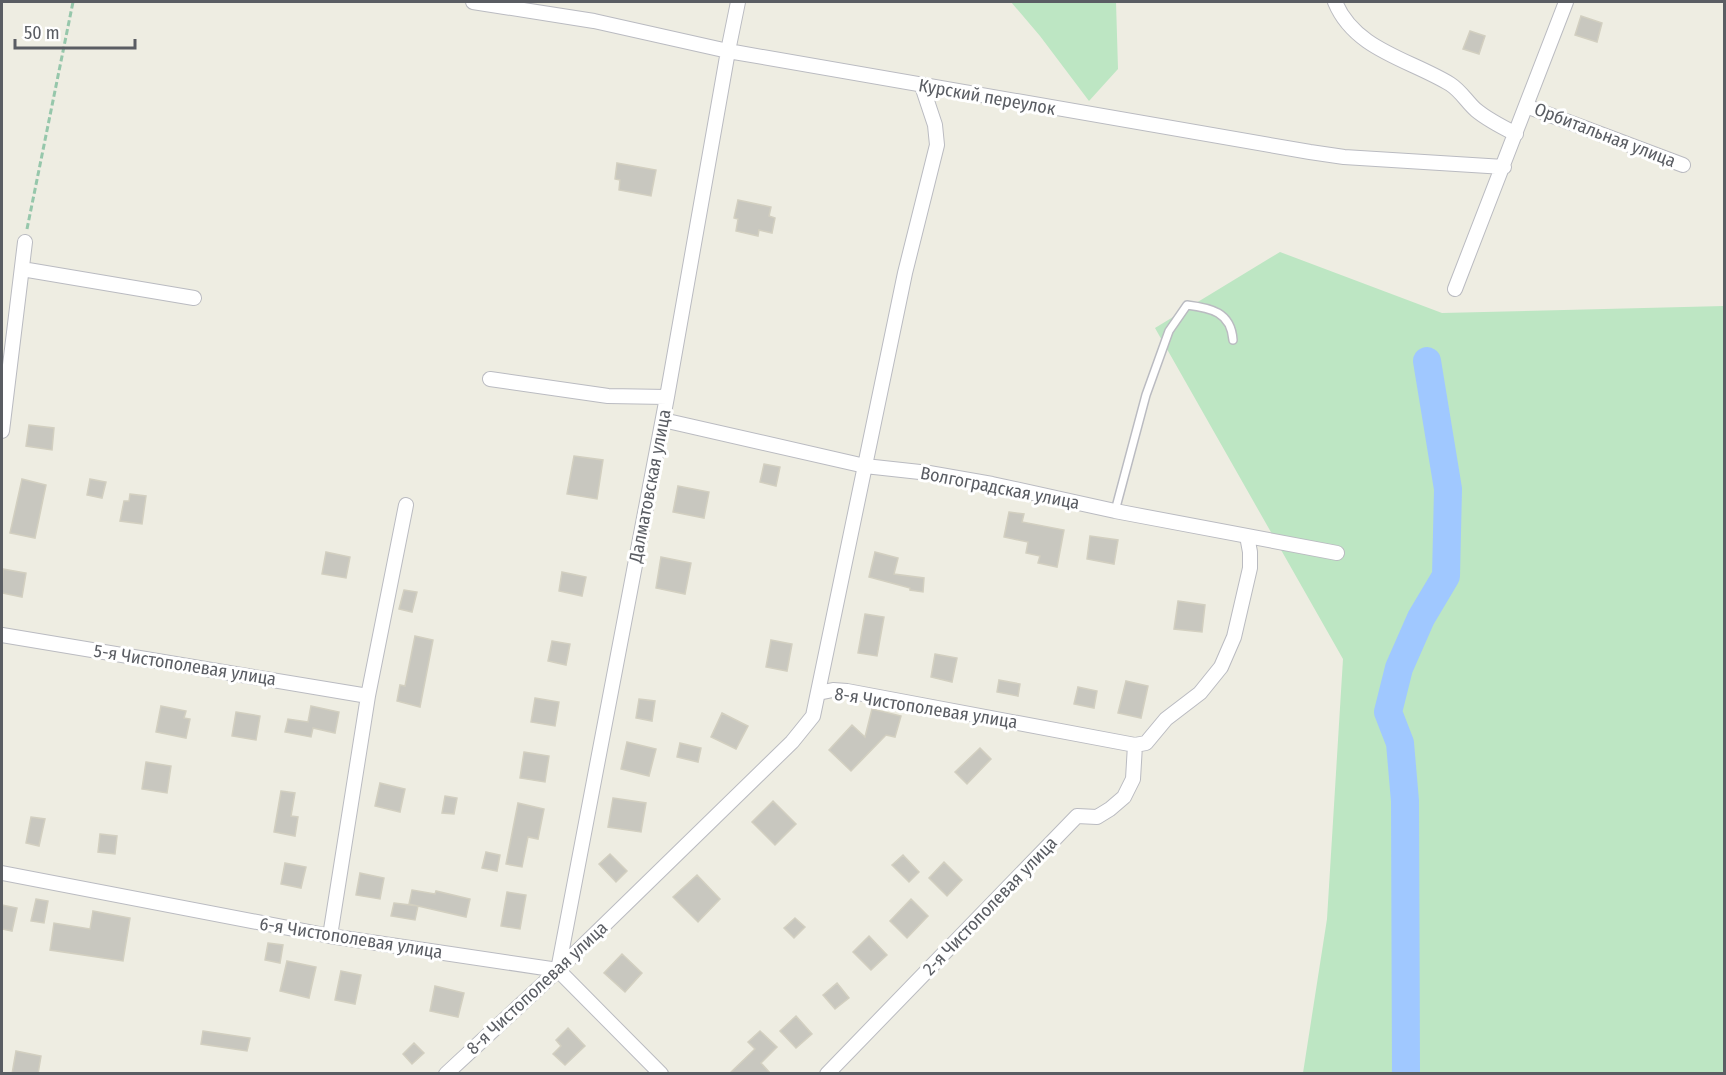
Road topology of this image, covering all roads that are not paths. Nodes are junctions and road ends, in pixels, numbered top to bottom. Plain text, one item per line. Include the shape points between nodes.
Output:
1 (473, 2) edge
2 (738, 2) edge
3 (1335, 2) edge
4 (1566, 2) edge
5 (728, 51) junction
6 (922, 86) junction
7 (1526, 106) junction
8 (1516, 134) junction
9 (1683, 165) dead end
10 (1504, 167) junction
11 (25, 242) road end
12 (22, 269) junction
13 (1455, 289) dead end
14 (194, 298) dead end
15 (1233, 340) dead end
16 (490, 379) dead end
17 (667, 397) junction
18 (663, 420) junction
19 (2, 431) edge
20 (865, 466) junction
21 (406, 505) dead end
22 (1115, 512) junction
23 (1247, 536) junction
24 (1337, 553) dead end
25 (2, 635) edge
26 (818, 693) junction
27 (368, 696) junction
28 (1135, 745) junction
29 (2, 873) edge
30 (330, 936) junction
31 (558, 970) junction
32 (446, 1074) edge
33 (662, 1074) edge
34 (827, 1074) edge

1 - 5 street, Курский переулок via 594,21
2 - 5 street, Далматовская улица
3 - 8 street via 1347,24 1360,37 1449,84 1474,109
4 - 7 street
5 - 6 street, Курский переулок
5 - 17 street, Далматовская улица
6 - 10 street, Курский переулок via 1344,157
6 - 20 street via 936,125 937,145 905,273
7 - 8 street
7 - 9 street, Орбитальная улица
8 - 10 street
10 - 13 street
11 - 12 street
12 - 14 street
12 - 19 street
15 - 22 lane via 1233,329 1224,317 1208,307 1186,305 1168,331 1146,395
16 - 17 street via 608,396
17 - 18 street, Далматовская улица
18 - 20 street, Волгоградская улица
18 - 31 street, Далматовская улица
20 - 22 street, Волгоградская улица via 982,482
20 - 26 street
21 - 27 street
22 - 23 street, Волгоградская улица
23 - 24 street, Волгоградская улица
23 - 28 street via 1250,568 1234,637 1221,667 1200,693 1166,719 1146,743
25 - 27 street, 5-я Чистополевая улица
26 - 28 street, 8-я Чистополевая улица via 847,691
26 - 31 street, 8-я Чистополевая улица via 813,716 798,736
27 - 30 street
28 - 34 street, 2-я Чистополевая улица via 1133,780 1124,797 1097,817 1077,816
29 - 30 street, 6-я Чистополевая улица
30 - 31 street, 6-я Чистополевая улица
31 - 32 street, 8-я Чистополевая улица
31 - 33 street

